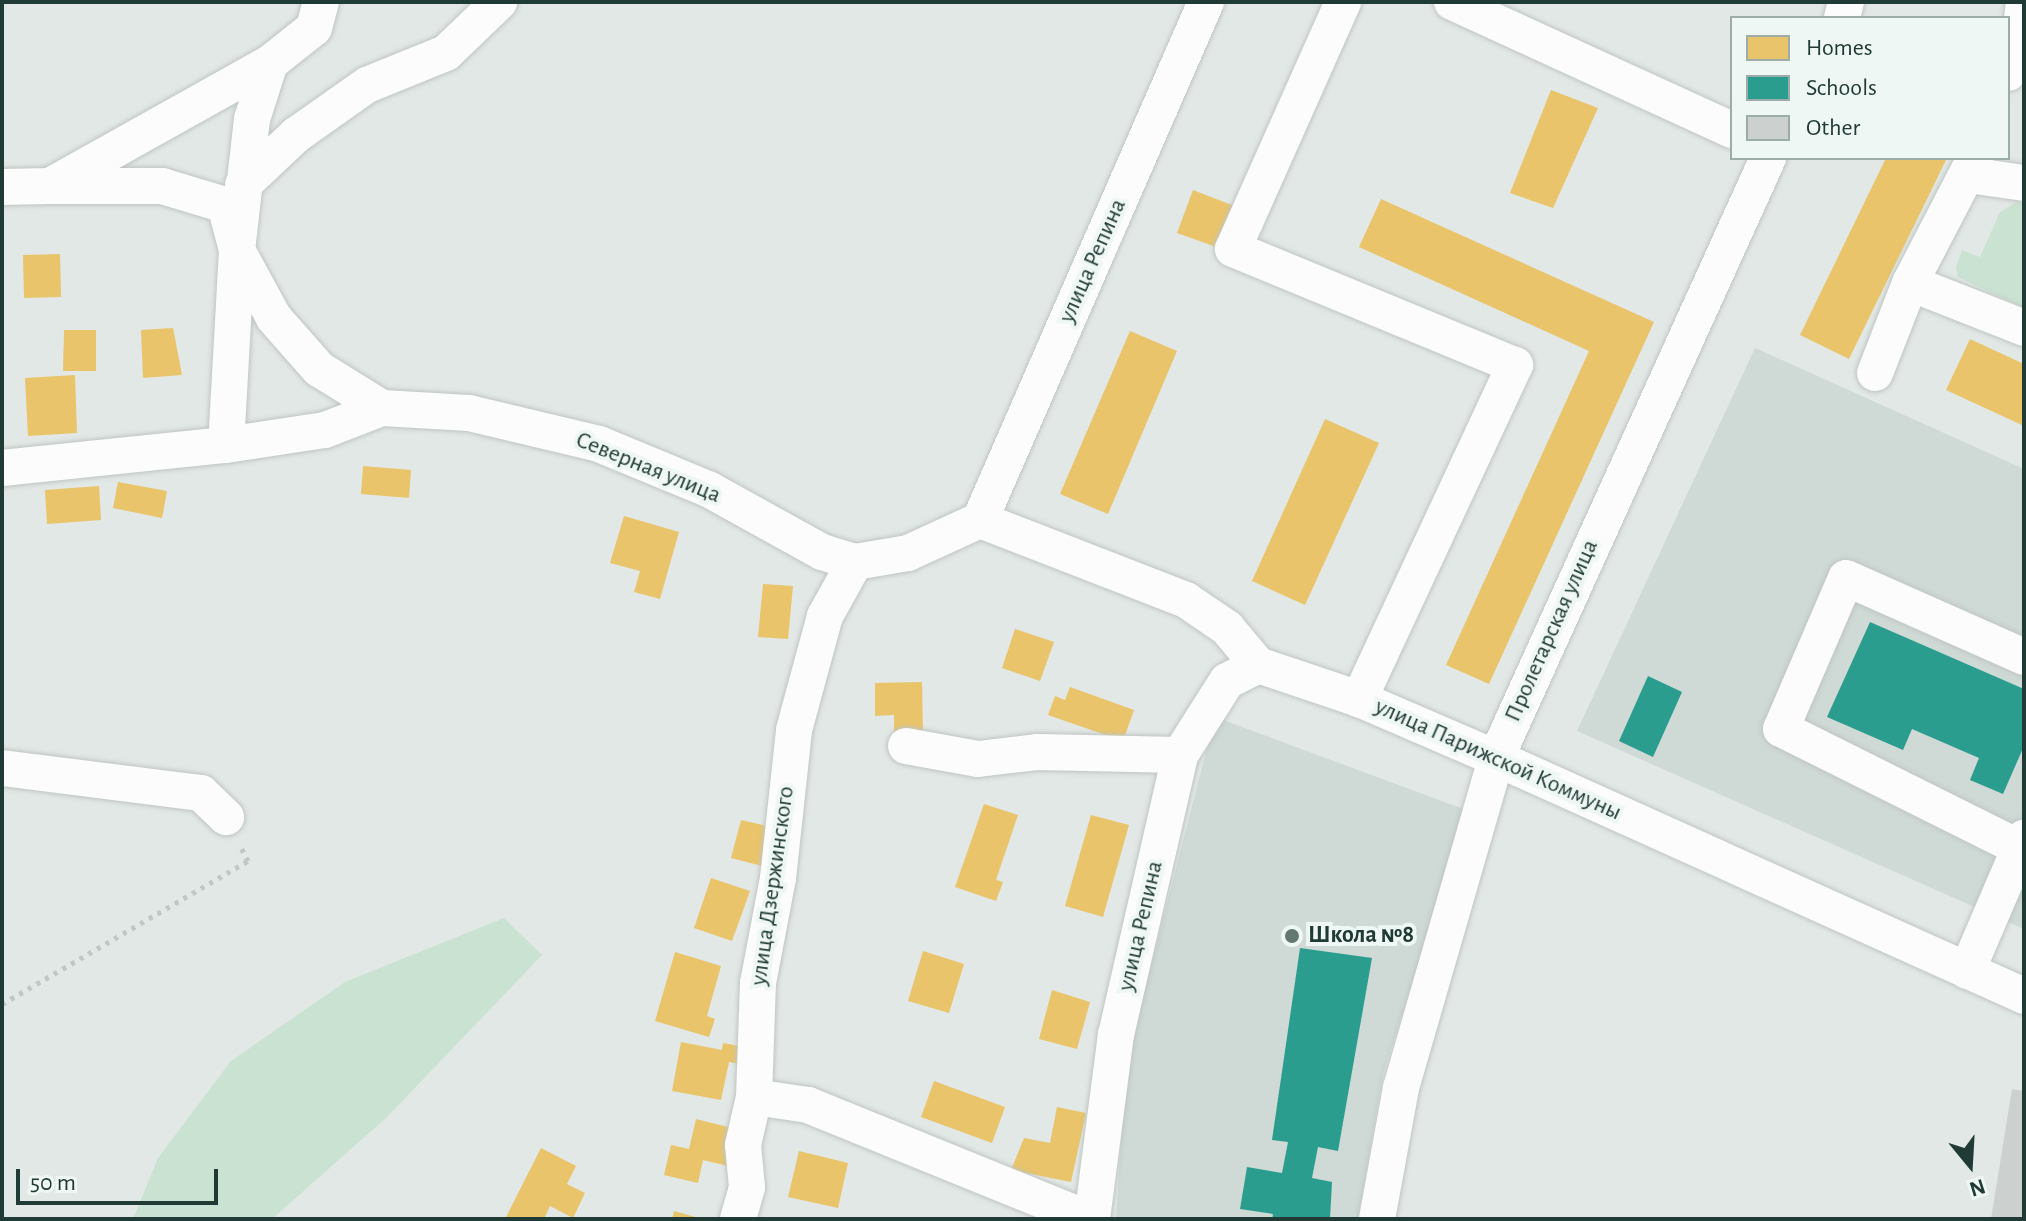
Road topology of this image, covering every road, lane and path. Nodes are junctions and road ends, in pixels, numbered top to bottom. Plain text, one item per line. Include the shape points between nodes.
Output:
1 (321, 2) edge
2 (499, 2) edge
3 (1206, 2) edge
4 (1343, 2) edge
5 (1452, 2) edge
6 (2024, 2) edge
7 (2015, 51) edge
8 (270, 63) junction
9 (1730, 129) edge
10 (1767, 160) edge
11 (1972, 166) edge
12 (2024, 183) edge
13 (243, 185) junction
14 (50, 186) junction
15 (2, 187) edge
16 (237, 250) junction
17 (1910, 283) junction
18 (2024, 328) edge
19 (1875, 373) dead end
20 (382, 408) junction
21 (226, 445) junction
22 (2, 468) edge
23 (980, 520) junction
24 (855, 562) junction
25 (2024, 657) edge
26 (1258, 665) junction
27 (1359, 699) junction
28 (906, 746) dead end
29 (1180, 755) junction
30 (1496, 758) junction
31 (2, 768) edge
32 (226, 817) joint
33 (2022, 843) edge
34 (1967, 971) junction
35 (2024, 996) edge
36 (2, 1004) edge
37 (754, 1097) junction
38 (738, 1219) edge
39 (1091, 1219) edge
40 (1377, 1219) edge

1 - 8 street via 314,28
2 - 13 street via 446,53 367,85 296,135
3 - 23 street, улица Репина
4 - 27 street via 1233,249 1515,365
5 - 9 street
6 - 7 street
8 - 13 street via 252,119
8 - 14 street
10 - 30 street, Пролетарская улица
11 - 12 street
11 - 17 street
13 - 16 street
14 - 15 street
14 - 16 street via 162,186 195,194 225,205
16 - 20 street, Северная улица via 274,318 319,369
16 - 21 street
17 - 18 street
17 - 19 street
20 - 21 street, Северная улица via 325,430
20 - 24 street, Северная улица via 469,413 599,444 710,490 822,552
21 - 22 street, Северная улица
23 - 24 street via 908,553
23 - 26 street via 1186,600 1227,628
24 - 37 street, улица Дзержинского via 825,616 794,730 778,878 758,983
25 - 33 street via 1846,578 1781,729
26 - 27 street, улица Парижской Коммуны
26 - 29 street, улица Репина via 1227,681
27 - 30 street, улица Парижской Коммуны
28 - 29 street via 978,759 1037,752
29 - 39 street, улица Репина via 1116,1035
30 - 34 street, улица Парижской Коммуны
30 - 40 street, Пролетарская улица via 1401,1088
31 - 32 street via 201,793
32 - 36 path via 248,861
33 - 34 street
34 - 35 street, улица Парижской Коммуны
37 - 38 street, улица Дзержинского via 743,1145 747,1187
37 - 39 street via 808,1105

